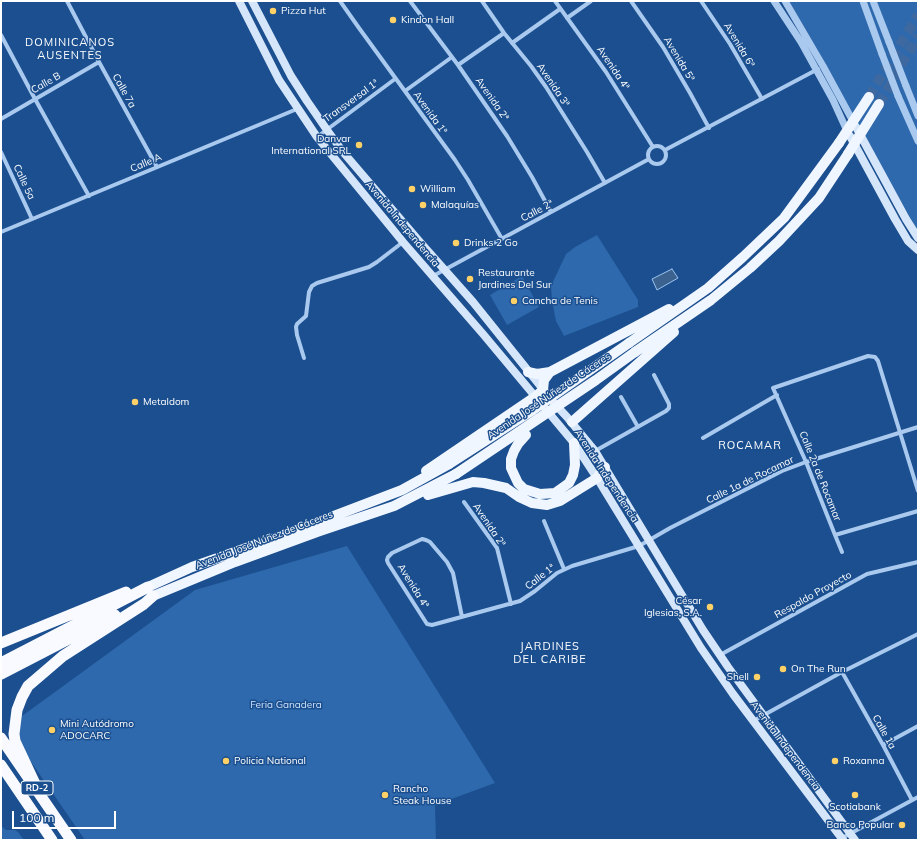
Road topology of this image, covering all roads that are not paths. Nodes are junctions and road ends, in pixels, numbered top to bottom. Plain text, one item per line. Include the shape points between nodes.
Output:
1 (67, 1) edge
2 (239, 1) edge
3 (252, 1) edge
4 (340, 1) edge
5 (410, 1) edge
6 (482, 1) edge
7 (555, 1) edge
8 (591, 1) edge
9 (631, 1) edge
10 (701, 1) edge
11 (774, 1) edge
12 (785, 1) edge
13 (863, 1) edge
14 (873, 1) edge
15 (560, 9) junction
16 (567, 18) junction
17 (504, 33) junction
18 (1, 35) edge
19 (512, 43) junction
20 (6, 47) junction
21 (1, 50) edge
22 (452, 57) junction
23 (99, 62) junction
24 (458, 65) junction
25 (823, 66) junction
26 (816, 70) junction
27 (395, 79) junction
28 (405, 91) junction
29 (869, 97) tunnel mouth
30 (35, 99) junction
31 (762, 99) junction
32 (878, 104) tunnel mouth
33 (297, 109) junction
34 (918, 116) edge
35 (1, 119) edge
36 (856, 127) joint
37 (708, 128) junction
38 (326, 130) junction
39 (850, 136) joint
40 (317, 137) junction
41 (918, 141) edge
42 (653, 147) junction
43 (665, 150) junction
44 (1, 152) edge
45 (649, 159) junction
46 (157, 167) junction
47 (605, 183) junction
48 (89, 196) junction
49 (552, 212) junction
50 (32, 219) junction
51 (1, 232) edge
52 (918, 238) edge
53 (502, 239) junction
54 (403, 242) junction
55 (918, 250) edge
56 (444, 270) junction
57 (433, 276) junction
58 (708, 288) junction
59 (711, 300) junction
60 (492, 326) junction
61 (483, 334) junction
62 (632, 348) junction
63 (304, 358) dead end
64 (528, 372) junction
65 (550, 372) junction
66 (654, 375) dead end
67 (596, 380) junction
68 (539, 394) junction
69 (776, 395) junction
70 (621, 397) dead end
71 (572, 422) junction
72 (638, 427) junction
73 (918, 427) edge
74 (899, 432) junction
75 (703, 438) dead end
76 (574, 443) junction
77 (595, 451) junction
78 (806, 462) junction
79 (605, 467) junction
80 (597, 478) junction
81 (918, 491) edge
82 (387, 496) junction
83 (464, 502) dead end
84 (394, 506) junction
85 (918, 511) edge
86 (544, 520) dead end
87 (835, 535) junction
88 (649, 541) junction
89 (639, 546) junction
90 (842, 552) dead end
91 (918, 562) edge
92 (564, 569) junction
93 (151, 591) junction
94 (512, 604) junction
95 (691, 610) junction
96 (682, 615) junction
97 (462, 617) junction
98 (427, 624) joint
99 (918, 634) edge
100 (1, 643) edge
101 (720, 655) junction
102 (1, 663) edge
103 (842, 672) junction
104 (1, 674) edge
105 (764, 715) junction
106 (753, 721) junction
107 (918, 726) edge
108 (1, 738) edge
109 (883, 745) junction
110 (1, 765) edge
111 (37, 788) junction
112 (918, 797) edge
113 (912, 800) junction
114 (853, 837) edge
115 (842, 839) edge
116 (52, 840) edge
117 (71, 840) edge

1 - 23 street, Calle 7a
2 - 33 main road, Avenida Independencia via 279,80
3 - 38 main road, Avenida Independencia via 291,76
4 - 27 street, Avenida 1ª
5 - 22 street, Avenida 2ª
6 - 17 street, Avenida 3ª
7 - 15 street, Avenida 4ª
8 - 16 street
9 - 37 street, Avenida 5ª via 663,47
10 - 31 street, Avenida 6ª
11 - 26 street
12 - 25 street
13 - 41 street, bridge via 898,96
14 - 34 street, bridge
15 - 16 street, Avenida 4ª
15 - 19 street
16 - 42 street, Avenida 4ª via 619,91
17 - 19 street, Avenida 3ª
17 - 24 street
18 - 20 street
19 - 47 street, Avenida 3ª via 560,108
20 - 21 street
20 - 30 street
22 - 24 street, Avenida 2ª
22 - 28 street
23 - 30 street, Calle B
23 - 46 street, Calle 7a
24 - 49 street, Avenida 2ª via 508,136
25 - 26 street
25 - 36 street
26 - 31 street
26 - 39 street
27 - 28 street, Avenida 1ª
27 - 38 street, Transversal 1ª
28 - 53 street, Avenida 1ª via 468,180
29 - 58 main road, Avenida José Núñez de Cáceres, bridge via 784,218
30 - 35 street, Calle B
30 - 48 street
31 - 37 street
32 - 59 main road, Avenida José Núñez de Cáceres, bridge via 819,198 779,241
33 - 40 main road, Avenida Independencia
33 - 46 street, Calle A
36 - 52 main road
37 - 43 street
38 - 40 street, Transversal 1ª
38 - 56 main road, Avenida Independencia
39 - 55 main road via 908,241
40 - 54 main road, Avenida Independencia
42 - 43 street via 658,146
42 - 45 street via 648,154
43 - 45 street via 666,157 661,163 654,164
44 - 50 street, Calle 5a
45 - 47 street, Calle 2ª
46 - 48 street, Calle A
47 - 49 street, Calle 2ª
48 - 50 street, Calle A
49 - 53 street, Calle 2ª
50 - 51 street, Calle A
53 - 56 street, Calle 2ª
54 - 57 main road, Avenida Independencia
54 - 63 street via 369,267 312,286 307,304 308,312 296,327
56 - 57 street, Calle 2ª
56 - 60 main road, Avenida Independencia
57 - 61 main road, Avenida Independencia
58 - 62 main road, Avenida José Núñez de Cáceres
58 - 65 main road
59 - 62 main road, Avenida José Núñez de Cáceres
59 - 71 main road
60 - 61 main road
60 - 64 main road, Avenida Independencia
61 - 68 main road, Avenida Independencia
62 - 67 main road, Avenida José Núñez de Cáceres, bridge
62 - 82 main road, Avenida José Núñez de Cáceres, bridge via 449,464
64 - 65 main road
64 - 68 main road, Avenida Independencia
65 - 68 main road
66 - 72 street via 669,408
67 - 76 main road, bridge via 518,444 511,459 511,468 518,483 524,489 540,494 555,492 568,483 575,465
67 - 84 main road, Avenida José Núñez de Cáceres, bridge via 456,474
68 - 71 main road, Avenida Independencia
68 - 76 main road, Avenida Independencia
68 - 82 main road
69 - 74 street, Calle 2a de Rocamar via 773,388 868,356 875,357
69 - 75 street
69 - 78 street, Calle 2a de Rocamar
70 - 72 street
71 - 77 main road, Avenida Independencia
72 - 77 street
73 - 74 street, Calle 1a de Rocamar
74 - 78 street, Calle 1a de Rocamar
74 - 81 street
76 - 80 main road, Avenida Independencia
77 - 79 main road, Avenida Independencia
78 - 87 street, Calle 2a de Rocamar
78 - 88 street, Calle 1a de Rocamar via 775,475
79 - 80 main road
79 - 88 main road, Avenida Independencia
80 - 84 main road via 560,501 547,505 532,503 494,484 473,482
80 - 89 main road, Avenida Independencia
82 - 93 main road, Avenida José Núñez de Cáceres via 192,567
83 - 94 street, Avenida 2ª via 497,548
84 - 93 main road, Avenida José Núñez de Cáceres
85 - 87 street, Calle 2a de Rocamar
86 - 92 street
87 - 90 street
88 - 89 street, Calle 1a de Rocamar
88 - 95 main road, Avenida Independencia
89 - 92 street, Calle 1ª
89 - 96 main road, Avenida Independencia
91 - 101 street, Respaldo Proyecto via 867,574
92 - 94 street, Calle 1ª via 551,576 525,598
93 - 100 highway via 121,593
93 - 102 highway
93 - 104 highway
93 - 111 highway via 144,604 63,656 28,686 17,710 14,734
94 - 97 street, Calle 1ª
95 - 96 main road
95 - 101 main road, Avenida Independencia
96 - 106 main road, Avenida Independencia via 701,648
97 - 98 street, Calle 1ª
97 - 98 street, Avenida 4ª via 453,573 430,542 422,539 392,553 386,560
99 - 103 street
101 - 105 main road, Avenida Independencia
103 - 105 street
103 - 109 street, Calle 1a
105 - 106 street
105 - 114 main road, Avenida Independencia
106 - 115 main road, Avenida Independencia
107 - 109 street
108 - 111 highway, RD-2
109 - 113 street, Calle 1a
110 - 116 highway, RD-2
111 - 117 highway, RD-2
112 - 113 street
113 - 114 street
114 - 115 street

